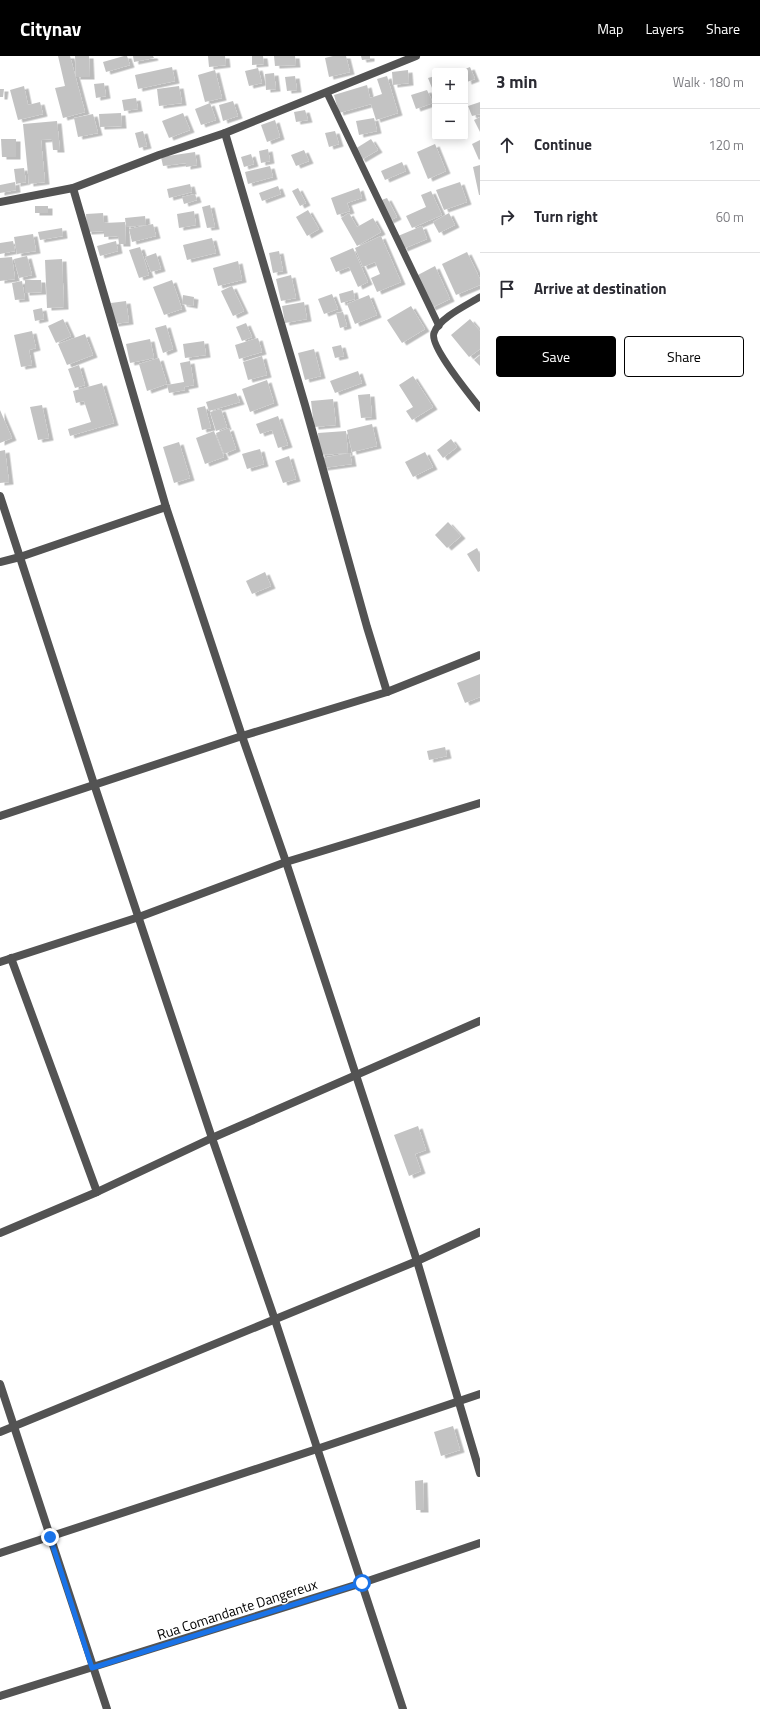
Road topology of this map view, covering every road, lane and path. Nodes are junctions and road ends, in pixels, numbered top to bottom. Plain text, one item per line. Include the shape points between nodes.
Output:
1 (416, 56) edge
2 (327, 93) junction
3 (225, 134) junction
4 (73, 188) junction
5 (0, 202) edge
6 (480, 297) edge
7 (439, 326) junction
8 (480, 408) edge
9 (0, 496) edge
10 (166, 507) junction
11 (20, 557) junction
12 (0, 562) edge
13 (480, 655) edge
14 (388, 692) junction
15 (242, 736) junction
16 (94, 784) junction
17 (480, 803) edge
18 (0, 816) edge
19 (286, 862) junction
20 (139, 917) junction
21 (11, 958) junction
22 (0, 962) edge
23 (480, 1021) edge
24 (356, 1075) junction
25 (212, 1138) junction
26 (97, 1192) junction
27 (480, 1232) edge
28 (0, 1233) edge
29 (417, 1261) junction
30 (275, 1320) junction
31 (0, 1384) edge
32 (480, 1394) edge
33 (459, 1400) junction
34 (13, 1426) junction
35 (0, 1432) edge
36 (317, 1449) junction
37 (480, 1473) edge
38 (50, 1537) junction
39 (480, 1543) edge
40 (0, 1553) edge
41 (362, 1583) junction
42 (92, 1668) junction
43 (0, 1696) edge
44 (106, 1709) edge
45 (403, 1709) edge

1 - 2 street
2 - 3 street
2 - 7 lane
3 - 4 street
3 - 14 street
4 - 5 street
4 - 10 street
6 - 7 lane via 457,310
7 - 8 lane via 434,334 434,341 449,367
9 - 11 street
10 - 11 street
10 - 15 street
11 - 12 street
11 - 16 street
13 - 14 street
14 - 15 street
15 - 16 street
15 - 19 street
16 - 18 street
16 - 20 street
17 - 19 street
19 - 20 street
19 - 24 street
20 - 21 street
20 - 25 street
21 - 22 street
21 - 26 street
23 - 24 street
24 - 25 street
24 - 29 street
25 - 26 street
25 - 30 street
26 - 28 street
27 - 29 street
29 - 30 street
29 - 33 street
30 - 34 street
30 - 36 street
31 - 34 street
32 - 33 street
33 - 36 street
33 - 37 street
34 - 35 street
34 - 38 street
36 - 38 street
36 - 41 street
38 - 40 street
38 - 42 street
39 - 41 street, Rua Comandante Dangereux
41 - 42 street, Rua Comandante Dangereux
41 - 45 street
42 - 43 street, Rua Comandante Dangereux
42 - 44 street

